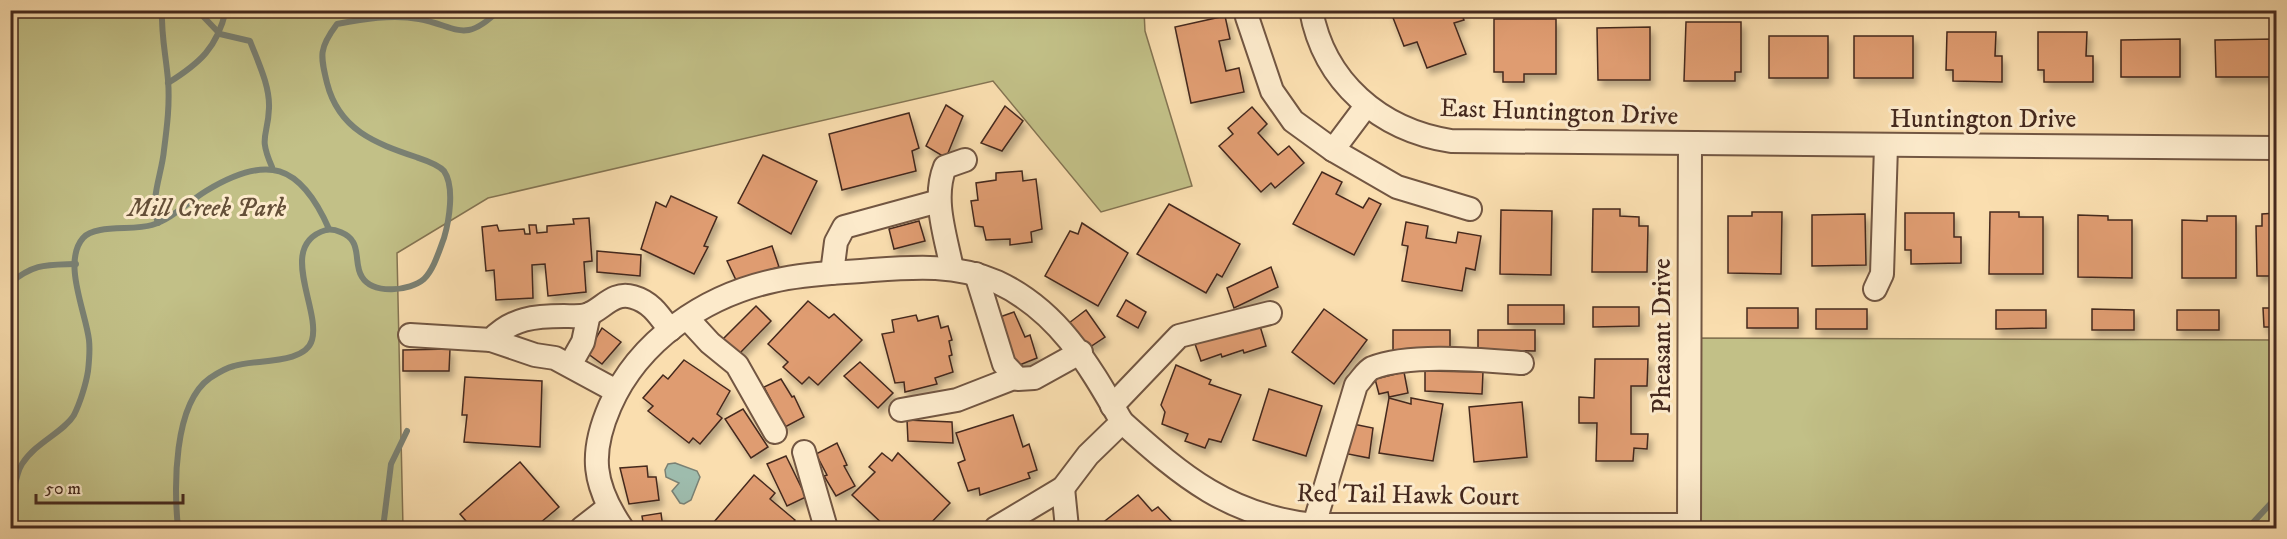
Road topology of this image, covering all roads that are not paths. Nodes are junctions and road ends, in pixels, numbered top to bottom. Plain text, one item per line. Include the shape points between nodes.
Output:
1 (1311, 10) edge
2 (1247, 17) dead end
3 (1366, 106) junction
4 (1690, 145) junction
5 (1886, 146) junction
6 (2277, 148) edge
7 (1333, 150) junction
8 (965, 160) dead end
9 (939, 201) junction
10 (1470, 209) dead end
11 (952, 269) junction
12 (832, 273) junction
13 (976, 274) junction
14 (1875, 289) dead end
15 (1270, 313) dead end
16 (589, 314) junction
17 (679, 324) junction
18 (410, 335) dead end
19 (491, 340) junction
20 (1081, 352) junction
21 (1522, 363) dead end
22 (570, 365) junction
23 (1016, 377) junction
24 (616, 391) junction
25 (901, 410) dead end
26 (1117, 414) junction
27 (775, 432) dead end
28 (804, 452) dead end
29 (1063, 488) junction
30 (609, 507) junction
31 (1275, 524) edge
32 (1314, 525) junction
33 (1689, 527) edge
34 (582, 528) edge
35 (622, 528) edge
36 (826, 528) edge
37 (996, 528) edge
38 (1067, 528) edge

1 - 3 street, East Huntington Drive via 1318,39 1331,66
2 - 7 street via 1272,91 1293,121
3 - 4 street, East Huntington Drive via 1407,130 1450,141
3 - 7 street
4 - 5 street, Huntington Drive
4 - 33 street, Pheasant Drive
5 - 6 street, Huntington Drive
5 - 14 street via 1882,274
7 - 10 street via 1397,187
8 - 9 street via 945,167 939,180
9 - 11 street
9 - 12 street via 844,227 836,242
11 - 12 street, Red Tail Hawk Court via 914,267
11 - 13 street, Red Tail Hawk Court
12 - 17 street, Red Tail Hawk Court via 804,275 745,289
13 - 20 street, Red Tail Hawk Court via 1034,305
13 - 23 street via 1004,364
15 - 26 street via 1179,336
16 - 17 street via 610,299 630,296
16 - 19 street via 533,316 517,321
16 - 22 street via 582,342
17 - 24 street, Red Tail Hawk Court via 631,367
17 - 27 street via 737,365
18 - 19 street
19 - 22 street
20 - 23 street via 1034,378
20 - 26 street, Red Tail Hawk Court
21 - 32 street via 1457,358 1393,363 1370,369 1356,385
22 - 24 street
23 - 25 street via 957,400
24 - 30 street, Red Tail Hawk Court via 595,462 597,480
26 - 29 street
26 - 31 street, Red Tail Hawk Court via 1174,469
28 - 36 street
29 - 37 street
29 - 38 street
30 - 34 street
30 - 35 street, Red Tail Hawk Court
31 - 32 street, Red Tail Hawk Court
32 - 33 street, Red Tail Hawk Court

